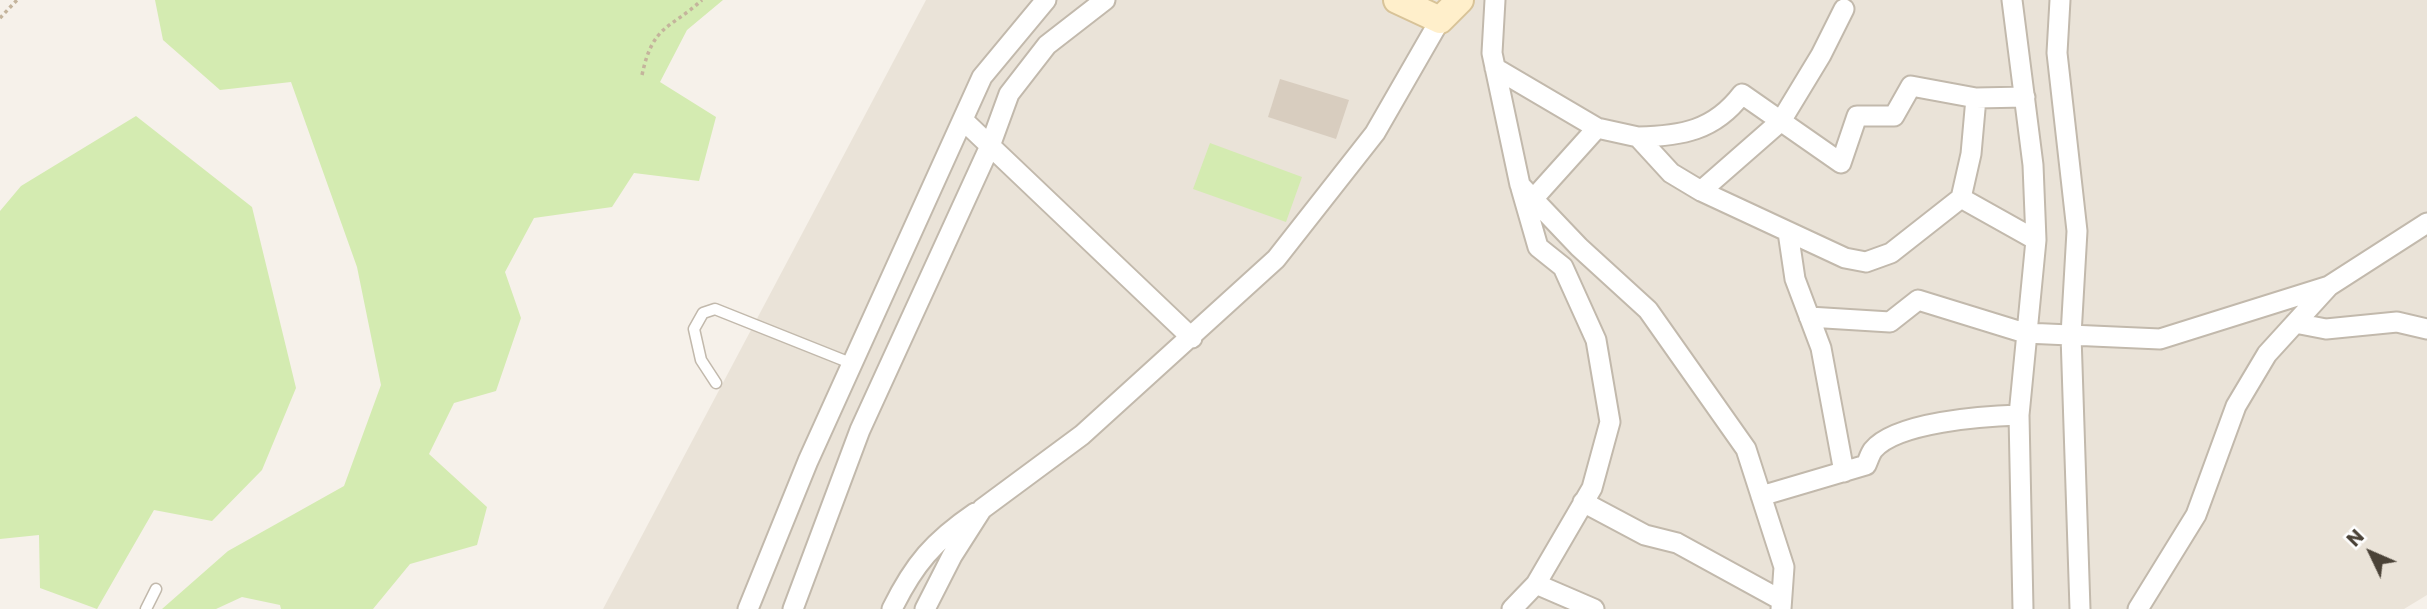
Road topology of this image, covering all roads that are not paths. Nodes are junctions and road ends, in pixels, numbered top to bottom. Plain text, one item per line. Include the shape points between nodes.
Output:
1 (1046, 0) edge
2 (1105, 0) edge
3 (1397, 0) edge
4 (1460, 0) edge
5 (1495, 0) edge
6 (2012, 0) edge
7 (2060, 0) edge
8 (1844, 9) dead end
9 (1446, 10) edge
10 (1494, 68) junction
11 (2025, 97) junction
12 (1976, 98) junction
13 (963, 120) junction
14 (1781, 121) junction
15 (1597, 128) junction
16 (1638, 137) junction
17 (990, 146) junction
18 (1527, 191) junction
19 (1701, 191) junction
20 (1961, 198) junction
21 (2427, 222) edge
22 (1788, 232) junction
23 (2036, 240) junction
24 (2329, 286) junction
25 (1809, 317) junction
26 (2295, 323) junction
27 (2427, 329) edge
28 (2025, 334) junction
29 (2071, 335) junction
30 (1192, 338) junction
31 (853, 364) junction
32 (716, 383) dead end
33 (2019, 415) junction
34 (1844, 472) junction
35 (1761, 496) junction
36 (1583, 502) junction
37 (982, 509) junction
38 (1536, 584) junction
39 (156, 589) dead end
40 (1781, 605) edge
41 (146, 609) edge
42 (748, 609) edge
43 (793, 609) edge
44 (892, 609) edge
45 (925, 609) edge
46 (1512, 609) edge
47 (1594, 609) edge
48 (2023, 609) edge
49 (2080, 609) edge
50 (2138, 609) edge

1 - 13 street via 982,77
2 - 17 street via 1061,33 1021,76 1009,94
3 - 9 street
4 - 9 street
5 - 10 street
6 - 11 street
7 - 29 street via 2057,53 2077,231
8 - 14 street
9 - 30 street via 1375,132 1276,259
10 - 15 street
10 - 18 street
11 - 12 street
11 - 23 street
12 - 14 street via 1911,86 1894,116 1857,116 1842,163
12 - 20 street via 1972,155
13 - 17 street
13 - 31 street
14 - 16 street via 1742,94 1727,113 1681,136
14 - 19 street
15 - 16 street
15 - 18 street
16 - 19 street via 1671,173
17 - 30 street
17 - 43 street via 860,430
18 - 35 street via 1648,310 1746,449
18 - 36 street via 1538,247 1563,267 1595,340 1611,422 1592,488
19 - 22 street
20 - 22 street via 1891,253 1866,262 1845,258
20 - 23 street
21 - 24 street
22 - 25 street via 1795,279
23 - 28 street
24 - 26 street
24 - 29 street via 2160,339
25 - 28 street via 1890,322 1918,300
25 - 34 street via 1821,348
26 - 27 street via 2326,329 2398,322
26 - 50 street via 2267,355 2236,406 2196,515
28 - 29 street
28 - 33 street
29 - 49 street
30 - 37 street via 1082,435
31 - 32 lane via 715,309 703,313 694,329 701,360
31 - 42 street
33 - 34 street via 1965,416 1897,435 1873,450 1866,466
33 - 48 street
34 - 35 street
35 - 40 street via 1784,566
36 - 38 street
36 - 40 street via 1645,535 1677,543
37 - 44 street via 922,556
37 - 45 street
38 - 46 street
38 - 47 street
39 - 41 lane

